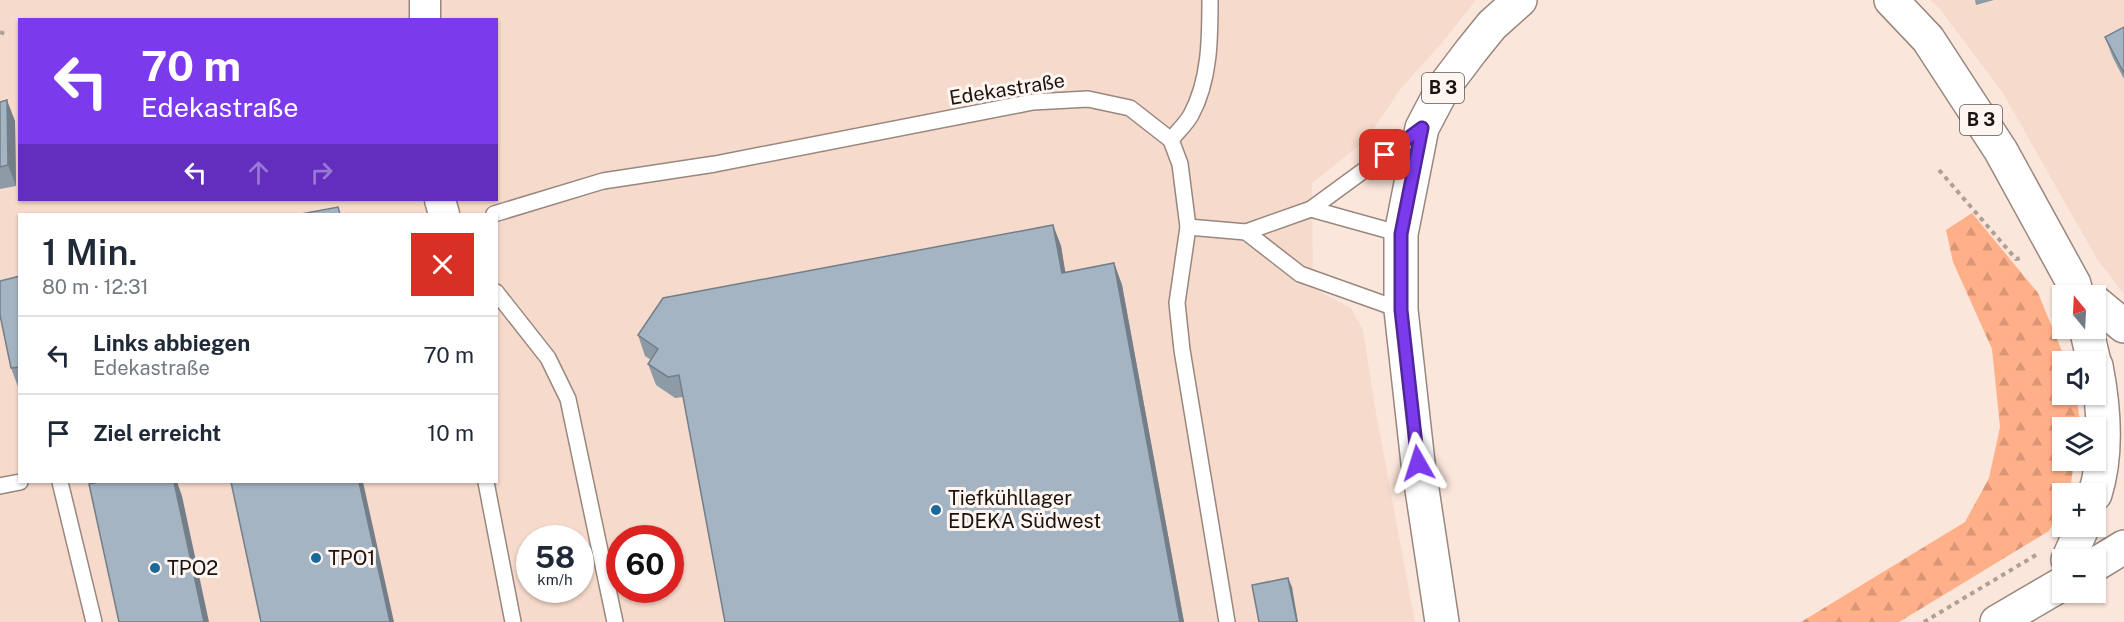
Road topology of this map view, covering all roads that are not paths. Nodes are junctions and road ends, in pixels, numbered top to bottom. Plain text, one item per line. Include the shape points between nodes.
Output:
1 (425, 0) edge
2 (1210, 0) edge
3 (1520, 0) edge
4 (1891, 0) edge
5 (425, 18) edge
6 (1422, 128) junction
7 (1171, 140) junction
8 (1311, 209) junction
9 (497, 213) edge
10 (1188, 227) junction
11 (1246, 232) junction
12 (1401, 234) junction
13 (2082, 285) edge
14 (498, 295) edge
15 (1401, 310) junction
16 (2101, 405) edge
17 (18, 482) edge
18 (60, 483) edge
19 (486, 483) edge
20 (2098, 483) edge
21 (0, 486) edge
22 (2124, 547) edge
23 (2106, 558) edge
24 (2052, 576) edge
25 (94, 622) edge
26 (513, 622) edge
27 (615, 622) edge
28 (1227, 622) edge
29 (1442, 622) edge
30 (1997, 622) edge

1 - 5 street
2 - 7 lane via 1203,87 1191,116
3 - 6 main road, B 3 via 1471,51 1443,88
4 - 13 main road, B 3 via 1928,39 2001,151 2057,251
6 - 8 lane
6 - 12 main road, B 3
7 - 9 lane, Edekastraße via 1130,108 1088,99 1034,102 715,164 603,181
7 - 10 lane via 1180,164
8 - 11 lane
8 - 12 lane
10 - 11 lane
10 - 28 lane via 1177,303
11 - 15 lane via 1300,274
12 - 15 main road, B 3
14 - 27 lane via 548,358 568,399
15 - 29 main road, B 3 via 1418,463
16 - 20 main road via 2104,430
17 - 21 lane
18 - 25 lane
19 - 26 lane
22 - 23 main road
24 - 30 main road

